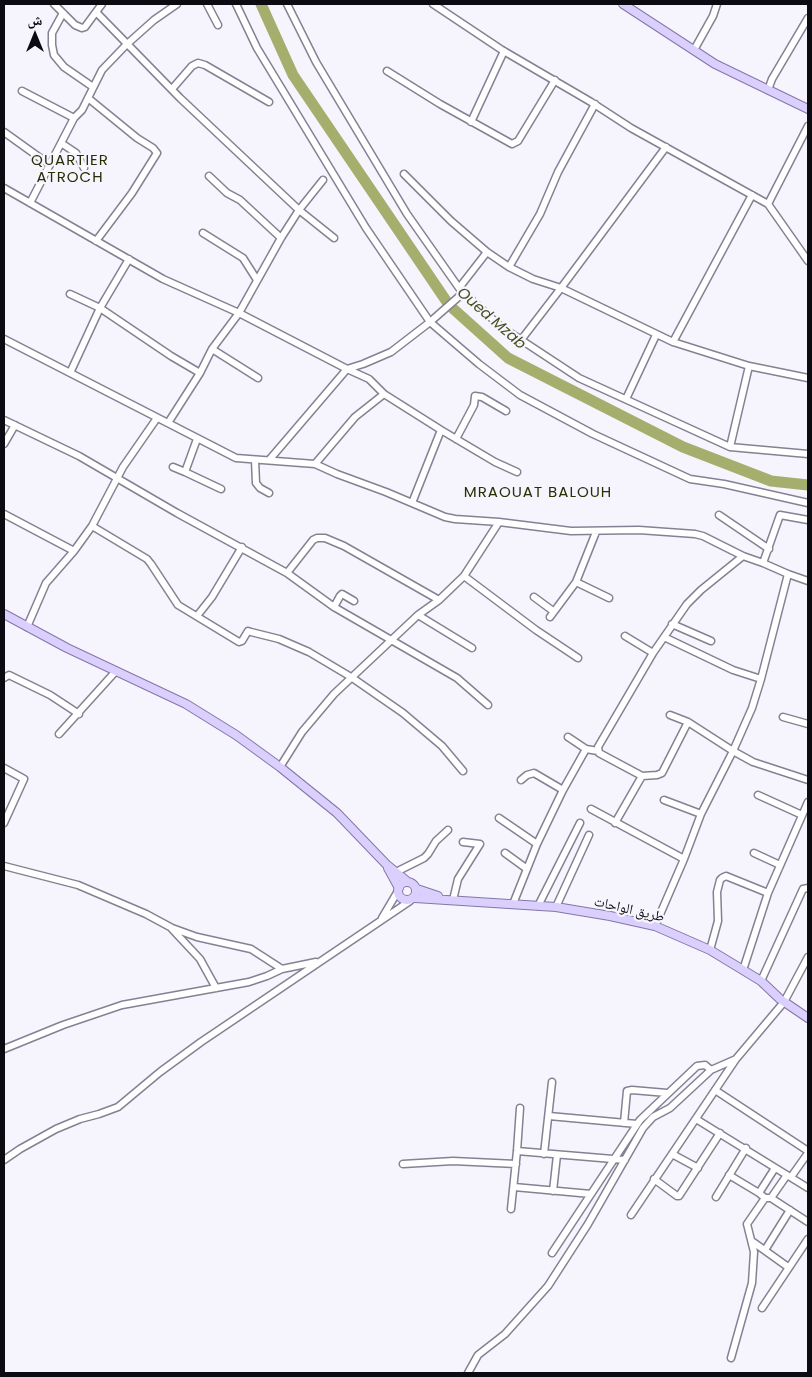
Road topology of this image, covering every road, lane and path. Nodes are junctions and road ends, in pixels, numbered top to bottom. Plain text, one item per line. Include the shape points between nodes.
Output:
1 (54, 4) edge
2 (102, 4) edge
3 (177, 4) edge
4 (207, 4) edge
5 (236, 4) edge
6 (287, 4) edge
7 (434, 4) edge
8 (623, 4) edge
9 (717, 4) edge
10 (96, 12) junction
11 (63, 13) junction
12 (808, 18) edge
13 (218, 25) dead end
14 (126, 45) junction
15 (694, 50) junction
16 (504, 51) junction
17 (387, 72) dead end
18 (555, 80) junction
19 (93, 87) junction
20 (172, 89) junction
21 (768, 90) junction
22 (22, 91) dead end
23 (88, 98) junction
24 (270, 102) dead end
25 (595, 104) junction
26 (808, 109) edge
27 (74, 118) junction
28 (471, 122) junction
29 (808, 126) edge
30 (4, 132) edge
31 (61, 143) junction
32 (666, 148) junction
33 (50, 164) junction
34 (84, 168) dead end
35 (404, 174) dead end
36 (209, 176) dead end
37 (323, 180) dead end
38 (4, 188) edge
39 (752, 195) junction
40 (30, 203) junction
41 (768, 204) junction
42 (299, 210) junction
43 (203, 232) dead end
44 (280, 238) junction
45 (334, 238) dead end
46 (96, 241) junction
47 (486, 252) junction
48 (129, 259) junction
49 (808, 262) edge
50 (509, 267) junction
51 (257, 280) junction
52 (562, 288) junction
53 (461, 290) junction
54 (70, 294) dead end
55 (100, 308) junction
56 (239, 313) junction
57 (430, 322) junction
58 (656, 335) junction
59 (4, 339) edge
60 (520, 340) junction
61 (673, 342) junction
62 (212, 349) junction
63 (749, 366) junction
64 (347, 369) junction
65 (70, 373) junction
66 (200, 373) junction
67 (258, 378) dead end
68 (808, 378) edge
69 (384, 394) junction
70 (626, 398) junction
71 (506, 411) dead end
72 (157, 418) junction
73 (4, 420) edge
74 (168, 423) junction
75 (15, 425) junction
76 (441, 430) junction
77 (198, 439) junction
78 (456, 439) junction
79 (4, 444) edge
80 (730, 447) junction
81 (808, 454) edge
82 (270, 459) junction
83 (255, 460) junction
84 (315, 464) junction
85 (173, 467) dead end
86 (185, 472) junction
87 (517, 472) dead end
88 (117, 478) junction
89 (221, 489) dead end
90 (269, 493) dead end
91 (412, 503) junction
92 (808, 503) edge
93 (4, 514) edge
94 (720, 515) dead end
95 (808, 520) edge
96 (499, 522) junction
97 (92, 526) junction
98 (596, 532) junction
99 (242, 547) junction
100 (769, 549) junction
101 (74, 551) junction
102 (742, 556) junction
103 (763, 563) junction
104 (287, 573) junction
105 (788, 574) junction
106 (464, 576) junction
107 (808, 581) edge
108 (576, 582) junction
109 (534, 597) dead end
110 (609, 598) dead end
111 (440, 600) junction
112 (354, 601) dead end
113 (334, 607) junction
114 (4, 614) edge
115 (418, 615) junction
116 (197, 616) junction
117 (672, 624) junction
118 (26, 627) junction
119 (625, 636) dead end
120 (664, 637) junction
121 (392, 640) junction
122 (711, 641) dead end
123 (472, 648) dead end
124 (653, 653) junction
125 (578, 658) dead end
126 (116, 671) junction
127 (352, 677) junction
128 (4, 678) edge
129 (760, 680) junction
130 (488, 705) dead end
131 (79, 714) junction
132 (670, 716) dead end
133 (783, 717) dead end
134 (688, 722) junction
135 (808, 724) edge
136 (59, 734) dead end
137 (568, 737) dead end
138 (586, 749) junction
139 (598, 751) junction
140 (732, 751) junction
141 (4, 768) edge
142 (280, 768) junction
143 (463, 771) dead end
144 (642, 776) junction
145 (521, 780) dead end
146 (808, 780) edge
147 (564, 790) junction
148 (758, 796) dead end
149 (664, 800) dead end
150 (808, 802) edge
151 (591, 809) dead end
152 (701, 814) junction
153 (802, 815) junction
154 (499, 818) dead end
155 (4, 823) edge
156 (580, 823) dead end
157 (615, 823) junction
158 (448, 830) dead end
159 (589, 835) dead end
160 (463, 842) dead end
161 (537, 844) junction
162 (505, 853) dead end
163 (754, 853) dead end
164 (684, 859) junction
165 (385, 863) junction
166 (780, 865) junction
167 (4, 866) edge
168 (527, 869) junction
169 (396, 872) junction
170 (408, 882) junction
171 (808, 888) edge
172 (398, 889) junction
173 (417, 889) junction
174 (768, 893) junction
175 (412, 899) junction
176 (451, 899) junction
177 (513, 904) junction
178 (538, 906) junction
179 (556, 908) junction
180 (381, 919) junction
181 (655, 926) junction
182 (172, 928) junction
183 (710, 950) junction
184 (808, 957) edge
185 (317, 962) junction
186 (282, 969) junction
187 (743, 970) junction
188 (761, 981) junction
189 (216, 988) junction
190 (784, 1002) junction
191 (808, 1018) edge
192 (4, 1049) edge
193 (736, 1059) junction
194 (712, 1070) junction
195 (552, 1082) dead end
196 (716, 1090) junction
197 (668, 1093) junction
198 (520, 1108) dead end
199 (549, 1116) junction
200 (696, 1119) junction
201 (624, 1123) junction
202 (637, 1124) junction
203 (720, 1133) junction
204 (746, 1148) junction
205 (518, 1151) junction
206 (808, 1152) edge
207 (544, 1154) junction
208 (672, 1154) junction
209 (557, 1155) junction
210 (615, 1159) junction
211 (4, 1160) edge
212 (625, 1160) junction
213 (402, 1164) dead end
214 (516, 1164) junction
215 (698, 1168) junction
216 (775, 1168) junction
217 (729, 1175) junction
218 (789, 1176) junction
219 (654, 1179) junction
220 (514, 1187) junction
221 (808, 1188) edge
222 (553, 1191) junction
223 (759, 1193) junction
224 (592, 1194) junction
225 (716, 1198) dead end
226 (768, 1198) junction
227 (511, 1209) dead end
228 (790, 1210) junction
229 (631, 1215) dead end
230 (808, 1222) edge
231 (568, 1230) junction
232 (580, 1237) junction
233 (808, 1239) edge
234 (752, 1242) junction
235 (766, 1250) junction
236 (552, 1253) dead end
237 (788, 1267) junction
238 (762, 1308) dead end
239 (731, 1358) dead end
240 (468, 1373) edge

1 - 11 street
2 - 10 street
3 - 14 street
4 - 13 street
5 - 57 street via 258,48 366,228
6 - 53 street via 326,82 407,214
7 - 16 street
8 - 15 main road
9 - 15 street
10 - 11 street via 82,28
10 - 14 street
11 - 19 street via 52,33 54,55 64,67
12 - 21 street
14 - 19 street via 106,66
14 - 20 street
15 - 21 main road
16 - 18 street
16 - 28 street
17 - 28 street
18 - 25 street
18 - 28 street via 514,144
19 - 23 street
20 - 24 street via 198,63
20 - 42 street
21 - 26 main road
22 - 27 street
23 - 27 street
23 - 46 street via 157,153
25 - 32 street
25 - 50 street via 558,172 540,214
27 - 31 street
29 - 41 street
30 - 33 street
31 - 33 street
31 - 34 street via 76,152
32 - 39 street
32 - 52 street
33 - 40 street
35 - 47 street
36 - 44 street
37 - 42 street
38 - 40 street
39 - 41 street
39 - 61 street
40 - 46 street
41 - 49 street
42 - 44 street
42 - 45 street
43 - 51 street via 243,258
44 - 51 street
46 - 48 street
47 - 50 street
47 - 53 street
48 - 55 street
48 - 56 street via 163,279
50 - 52 street
51 - 56 street
52 - 58 street
52 - 60 street
53 - 57 street
53 - 60 street
54 - 55 street
55 - 65 street
55 - 66 street
56 - 62 street
56 - 64 street
57 - 64 street via 391,352
57 - 92 street via 520,395 593,434 690,479
58 - 61 street
58 - 70 street
59 - 65 street
60 - 70 street via 579,378
61 - 63 street
62 - 66 street
62 - 67 street
63 - 68 street
63 - 80 street
64 - 69 street via 369,379
64 - 82 street
65 - 72 street
66 - 74 street
69 - 76 street
69 - 84 street via 356,417
70 - 80 street
71 - 78 street via 475,396 474,405
72 - 74 street
72 - 88 street
73 - 75 street
74 - 77 street
75 - 79 street
75 - 88 street
76 - 78 street
76 - 91 street
77 - 83 street via 236,458
77 - 86 street
78 - 87 street
80 - 81 street
82 - 83 street
82 - 84 street
83 - 90 street via 256,483
84 - 91 street
85 - 86 street
86 - 89 street
88 - 97 street
88 - 99 street
91 - 96 street via 445,517
93 - 101 street
94 - 100 street
95 - 100 street via 780,515
96 - 98 street
96 - 106 street
97 - 101 street
97 - 116 street via 147,559 178,605
98 - 102 street via 639,530 695,534
98 - 108 street
99 - 104 street
99 - 116 street
100 - 103 street
101 - 118 street via 46,583
102 - 103 street
102 - 117 street via 701,590
103 - 105 street
104 - 111 street via 313,540 325,538
104 - 113 street
105 - 107 street
105 - 129 street
106 - 111 street
106 - 125 street
108 - 109 street via 551,614
108 - 110 street
111 - 115 street
112 - 113 street via 342,594
113 - 121 street
114 - 118 main road
115 - 121 street
115 - 123 street
116 - 127 street via 239,642 249,631 279,639
117 - 120 street
117 - 122 street
118 - 126 main road
119 - 124 street
120 - 124 street
120 - 129 street
121 - 127 street
121 - 130 street via 457,678
124 - 139 street
126 - 131 street
126 - 142 main road via 186,704 236,735
127 - 142 street via 302,732
127 - 143 street via 442,746
128 - 131 street via 9,674
129 - 140 street via 752,708
131 - 136 street
132 - 134 street
133 - 135 street
134 - 140 street
134 - 144 street via 662,773
137 - 138 street
138 - 139 street
138 - 147 street
139 - 144 street
140 - 146 street via 753,762
140 - 152 street
141 - 155 street via 24,779
142 - 165 main road via 336,813
144 - 157 street
145 - 147 street via 534,773
147 - 161 street
148 - 153 street
149 - 152 street
150 - 153 street
151 - 157 street
152 - 164 street
153 - 166 street
154 - 161 street
156 - 178 street
157 - 164 street
158 - 169 street via 424,858
159 - 179 street
160 - 176 street via 480,844 458,879
161 - 168 street
162 - 168 street
163 - 166 street
164 - 181 street
165 - 169 main road
165 - 172 main road
166 - 174 street
167 - 182 street via 78,885
168 - 177 street
169 - 170 main road
170 - 172 main road via 402,883
170 - 173 main road
171 - 188 street via 803,889
172 - 175 main road via 401,899
172 - 180 street
173 - 175 main road
173 - 176 main road
174 - 183 street via 726,876 722,878 717,892 718,921
174 - 187 street
175 - 176 main road
175 - 180 street
176 - 177 main road, طريق الواحات
177 - 178 main road, طريق الواحات
178 - 179 main road, طريق الواحات
179 - 181 main road, طريق الواحات
180 - 185 street
181 - 183 main road, طريق الواحات
182 - 186 street via 251,949
182 - 189 street via 200,959
183 - 187 main road, طريق الواحات
184 - 190 street
185 - 186 street
185 - 211 street via 194,1047 118,1107 56,1129
186 - 189 street via 260,979
187 - 188 main road, طريق الواحات
188 - 190 main road, طريق الواحات
189 - 192 street via 122,1005
190 - 191 main road, طريق الواحات
190 - 193 street
193 - 194 street
193 - 196 street
194 - 197 street via 700,1065
194 - 212 street via 670,1108 652,1117
195 - 199 street
196 - 200 street
196 - 206 street
197 - 201 street via 627,1091
197 - 202 street
198 - 205 street
199 - 201 street
199 - 207 street
200 - 203 street
200 - 208 street
201 - 202 street
202 - 210 street
203 - 204 street
203 - 215 street
204 - 216 street
204 - 217 street
205 - 207 street
205 - 214 street
206 - 218 street
207 - 209 street
208 - 215 street
208 - 219 street
209 - 210 street
209 - 222 street
210 - 212 street
210 - 224 street
212 - 232 street
213 - 214 street via 453,1161
214 - 220 street
215 - 219 street via 679,1196
216 - 218 street
216 - 223 street
217 - 223 street
217 - 225 street
218 - 221 street
218 - 226 street
219 - 229 street
220 - 222 street
220 - 227 street
222 - 224 street
223 - 226 street
224 - 231 street
226 - 228 street
226 - 234 street via 747,1224
228 - 230 street
228 - 235 street
231 - 232 street
231 - 236 street
232 - 240 street via 548,1286 512,1328 478,1355
233 - 237 street
234 - 235 street
234 - 239 street via 752,1284
235 - 237 street
237 - 238 street

